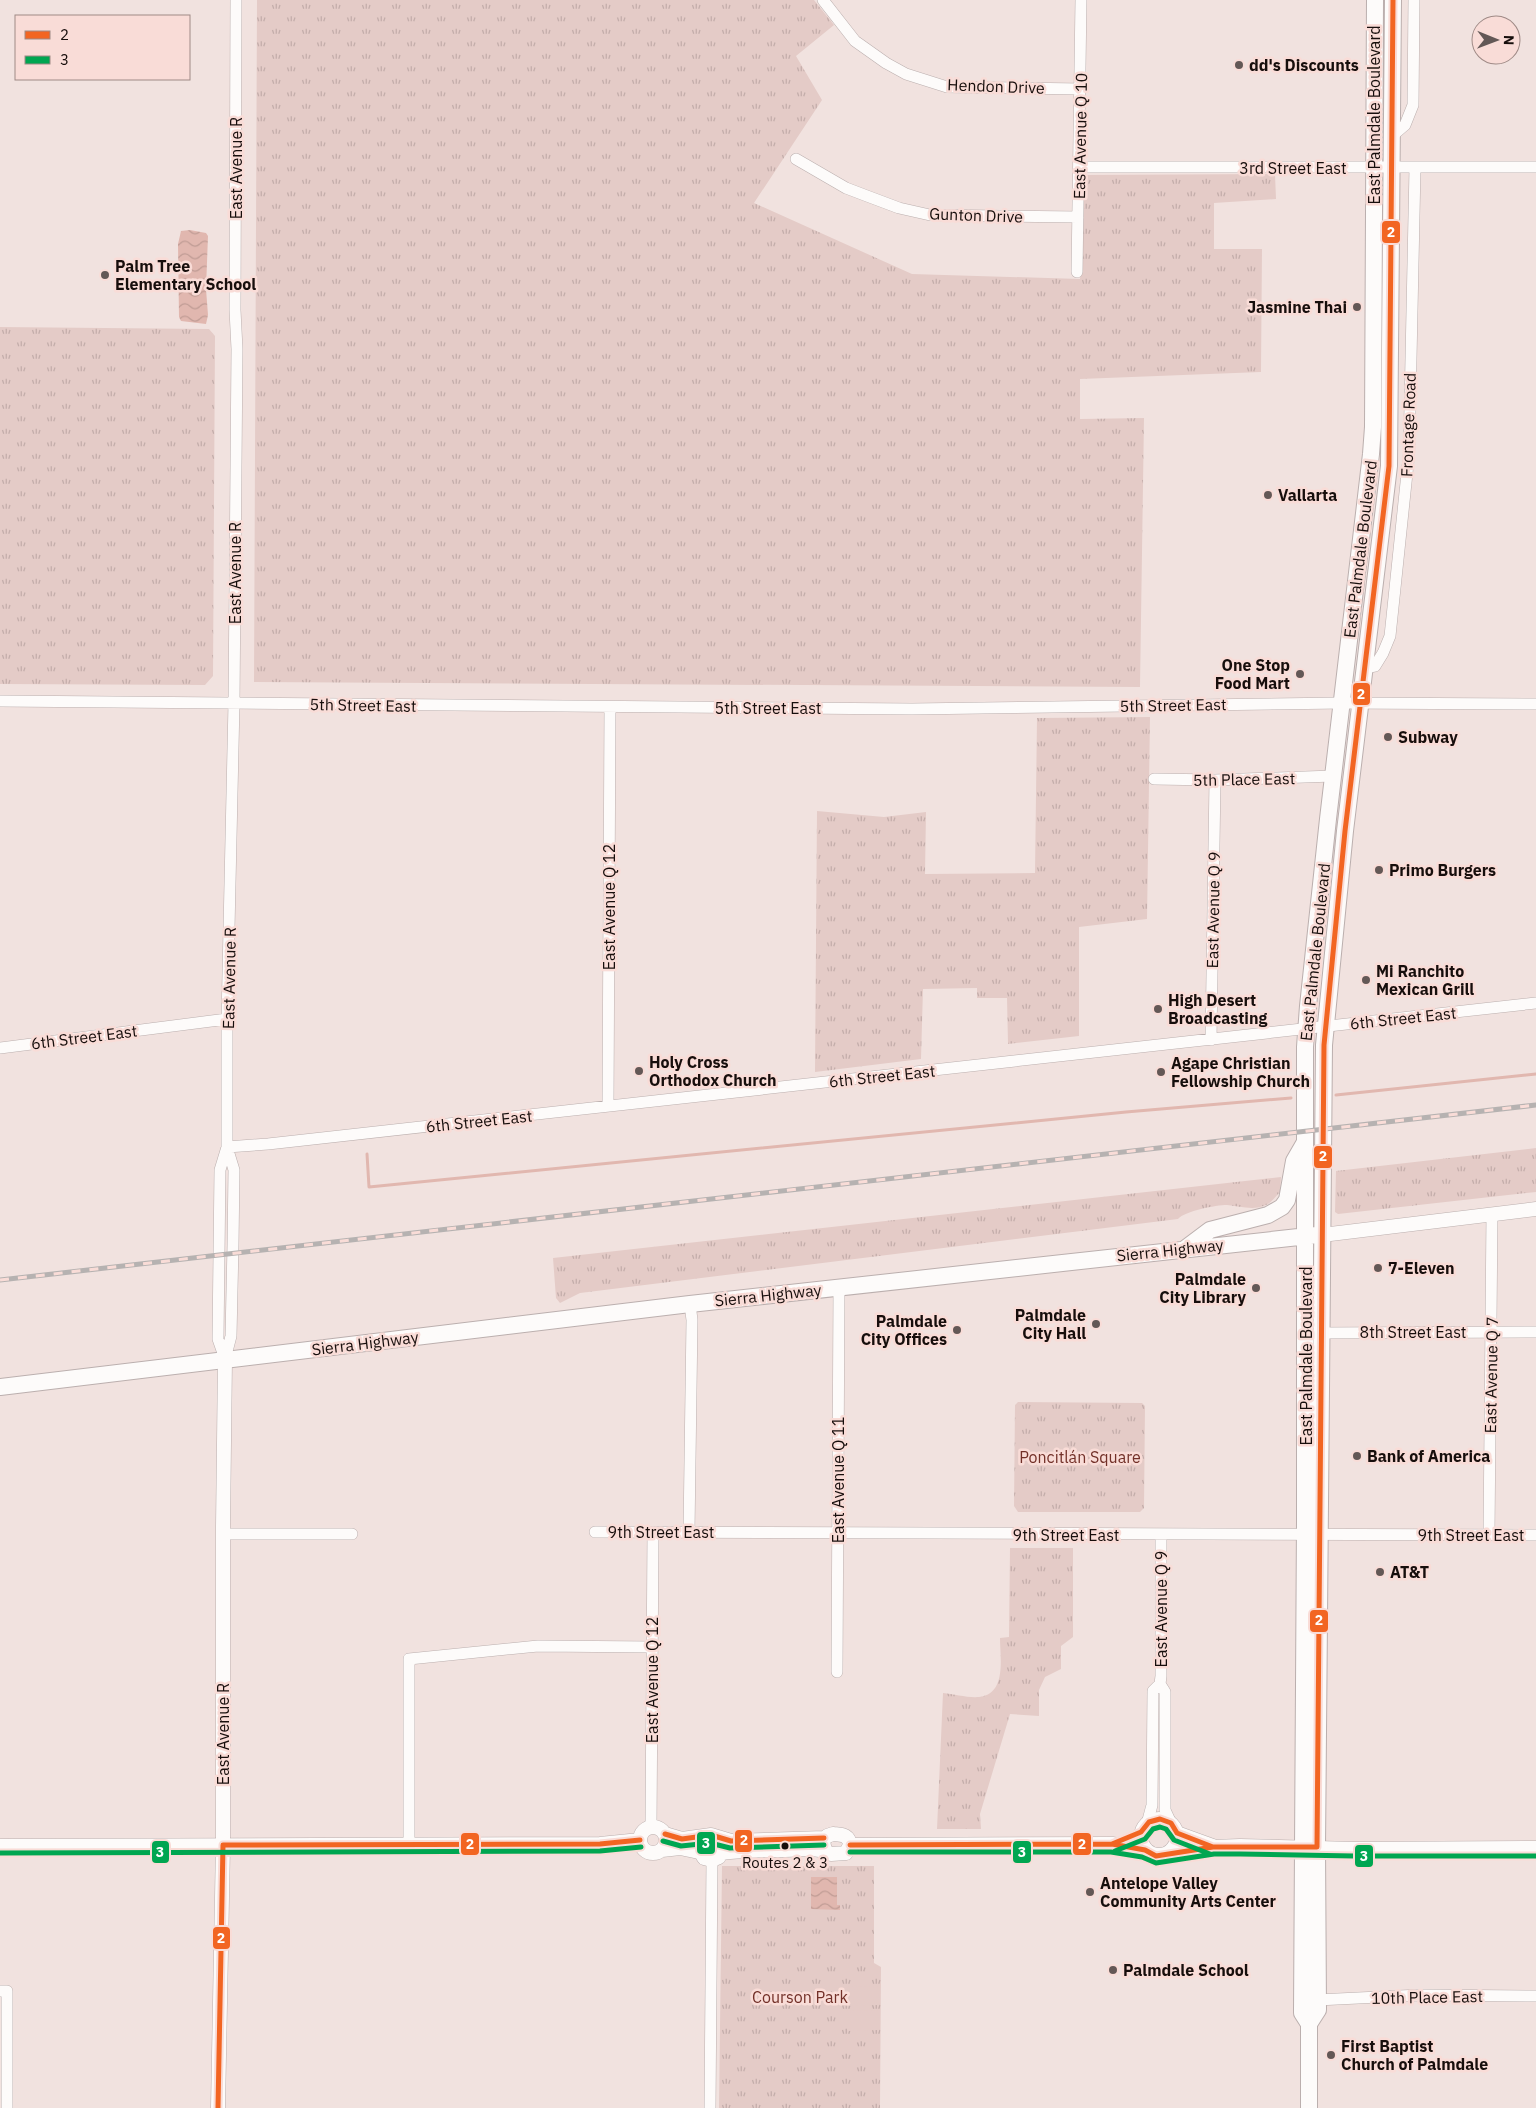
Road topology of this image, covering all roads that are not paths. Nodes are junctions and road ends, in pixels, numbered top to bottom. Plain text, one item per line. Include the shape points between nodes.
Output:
1 (236, 0) edge
2 (823, 0) edge
3 (1081, 0) edge
4 (1375, 0) edge
5 (1393, 0) edge
6 (1414, 0) edge
7 (1081, 88) junction
8 (1392, 136) junction
9 (796, 159) dead end
10 (1079, 167) junction
11 (1536, 167) edge
12 (1374, 168) junction
13 (1392, 168) junction
14 (1415, 168) junction
15 (1078, 217) junction
16 (1077, 272) dead end
17 (1364, 668) junction
18 (0, 701) edge
19 (234, 703) junction
20 (1342, 703) junction
21 (1360, 703) junction
22 (1536, 704) edge
23 (610, 707) junction
24 (1333, 776) junction
25 (1154, 779) dead end
26 (1215, 780) junction
27 (1536, 1003) edge
28 (228, 1019) junction
29 (1326, 1026) junction
30 (1306, 1029) junction
31 (1211, 1040) junction
32 (0, 1048) edge
33 (608, 1106) junction
34 (1305, 1142) junction
35 (227, 1147) junction
36 (1536, 1208) edge
37 (1492, 1214) junction
38 (1314, 1236) junction
39 (1186, 1248) junction
40 (839, 1288) junction
41 (690, 1304) junction
42 (1321, 1332) junction
43 (1491, 1332) junction
44 (1536, 1332) edge
45 (225, 1359) junction
46 (0, 1387) edge
47 (595, 1532) dead end
48 (653, 1532) junction
49 (689, 1532) junction
50 (223, 1534) junction
51 (352, 1534) dead end
52 (838, 1534) junction
53 (1161, 1535) junction
54 (1313, 1535) junction
55 (1489, 1535) junction
56 (1536, 1536) edge
57 (652, 1647) junction
58 (837, 1672) dead end
59 (1160, 1684) junction
60 (651, 1828) junction
61 (1144, 1828) junction
62 (1174, 1828) junction
63 (664, 1834) junction
64 (703, 1837) junction
65 (719, 1838) junction
66 (640, 1840) junction
67 (825, 1844) junction
68 (1112, 1844) junction
69 (223, 1845) junction
70 (409, 1845) junction
71 (0, 1846) edge
72 (1213, 1847) junction
73 (1309, 1847) junction
74 (1536, 1848) edge
75 (662, 1850) junction
76 (1145, 1850) junction
77 (698, 1852) junction
78 (1168, 1853) junction
79 (717, 1857) junction
80 (4, 1991) edge
81 (1536, 1996) edge
82 (1318, 2000) junction
83 (1309, 2024) junction
84 (7, 2108) edge
85 (218, 2108) edge
86 (710, 2108) edge
87 (1309, 2108) edge

1 - 19 street, East Avenue R
2 - 7 street, Hendon Drive via 855,42 906,74 947,87
3 - 7 street, East Avenue Q 10
4 - 12 highway, East Palmdale Boulevard
5 - 8 highway, East Palmdale Boulevard
6 - 8 street via 1413,105 1405,125
7 - 10 street, East Avenue Q 10
8 - 13 highway, East Palmdale Boulevard
9 - 15 street, Gunton Drive via 846,188 899,208 930,215
10 - 12 street, 3rd Street East
10 - 15 street, East Avenue Q 10
11 - 14 street, 3rd Street East
12 - 13 street, 3rd Street East
12 - 20 highway, East Palmdale Boulevard via 1373,427
13 - 14 street, 3rd Street East
13 - 17 highway, East Palmdale Boulevard via 1389,466
14 - 17 street, Frontage Road via 1409,454 1403,520 1390,636 1375,666
15 - 16 street, East Avenue Q 10
17 - 21 highway, East Palmdale Boulevard
18 - 19 street, 5th Street East
19 - 23 street, 5th Street East
19 - 28 street, East Avenue R
20 - 21 street, 5th Street East
20 - 23 street, 5th Street East via 1023,708
20 - 24 highway, East Palmdale Boulevard
21 - 22 street, 5th Street East
21 - 29 highway, East Palmdale Boulevard
23 - 33 street, East Avenue Q 12
24 - 26 street, 5th Place East
24 - 30 highway, East Palmdale Boulevard
25 - 26 street, 5th Place East
26 - 31 street, East Avenue Q 9
27 - 29 street, 6th Street East
28 - 32 street, 6th Street East
28 - 35 street, East Avenue R
29 - 30 street, 6th Street East
29 - 38 highway, East Palmdale Boulevard
30 - 31 street, 6th Street East
30 - 34 highway, East Palmdale Boulevard
31 - 33 street, 6th Street East
33 - 35 street, 6th Street East
34 - 38 highway, East Palmdale Boulevard
34 - 39 highway via 1294,1161 1287,1200 1282,1206 1268,1215 1210,1230
35 - 45 street, East Avenue R via 220,1170 218,1330
36 - 37 main road, Sierra Highway
37 - 38 main road, Sierra Highway
37 - 43 street, East Avenue Q 7
38 - 39 highway, Sierra Highway
38 - 42 highway, East Palmdale Boulevard
38 - 54 highway, East Palmdale Boulevard
39 - 40 highway, Sierra Highway
40 - 41 highway, Sierra Highway
40 - 52 street, East Avenue Q 11
41 - 45 highway, Sierra Highway
41 - 49 street
42 - 43 street, 8th Street East
42 - 54 highway, East Palmdale Boulevard
43 - 44 street, 8th Street East
43 - 55 street, East Avenue Q 7
45 - 46 highway, Sierra Highway
45 - 50 main road, East Avenue R
47 - 48 street, 9th Street East
48 - 49 street, 9th Street East
48 - 57 street, East Avenue Q 12
49 - 52 street, 9th Street East
50 - 51 street
50 - 69 main road, East Avenue R
52 - 53 street, 9th Street East
52 - 58 street, East Avenue Q 11
53 - 54 street, 9th Street East
53 - 59 street, East Avenue Q 9
54 - 55 street, 9th Street East
54 - 73 highway, East Palmdale Boulevard
55 - 56 street, 9th Street East
57 - 60 street, East Avenue Q 12
57 - 70 street via 538,1646 410,1660
59 - 61 street, East Avenue Q 9 via 1153,1691 1152,1805
59 - 62 street, East Avenue Q 9 via 1165,1692 1165,1810
60 - 63 main road via 658,1828
60 - 66 main road via 643,1832
61 - 62 main road via 1154,1819 1160,1819
61 - 68 main road
61 - 76 main road via 1140,1838
62 - 72 main road
62 - 78 main road via 1176,1844
63 - 64 main road via 682,1839
63 - 75 main road via 666,1842
64 - 65 main road
64 - 77 main road via 698,1844
65 - 67 main road
65 - 79 main road via 723,1846
66 - 70 main road via 600,1844
66 - 75 main road via 650,1853
67 - 68 main road via 831,1854 842,1854 850,1845
67 - 79 main road via 790,1850 739,1850
68 - 76 main road
69 - 70 main road
69 - 71 main road
69 - 85 main road, East Avenue R
72 - 73 main road
72 - 78 main road
73 - 74 main road
73 - 82 highway, East Palmdale Boulevard
73 - 83 highway, East Palmdale Boulevard via 1302,2013
75 - 77 main road via 680,1848
76 - 78 main road via 1156,1856
77 - 79 main road via 704,1858
79 - 86 street
80 - 84 street
81 - 82 street, 10th Place East via 1398,1996
82 - 83 highway, East Palmdale Boulevard via 1318,2010
83 - 87 highway, East Palmdale Boulevard

